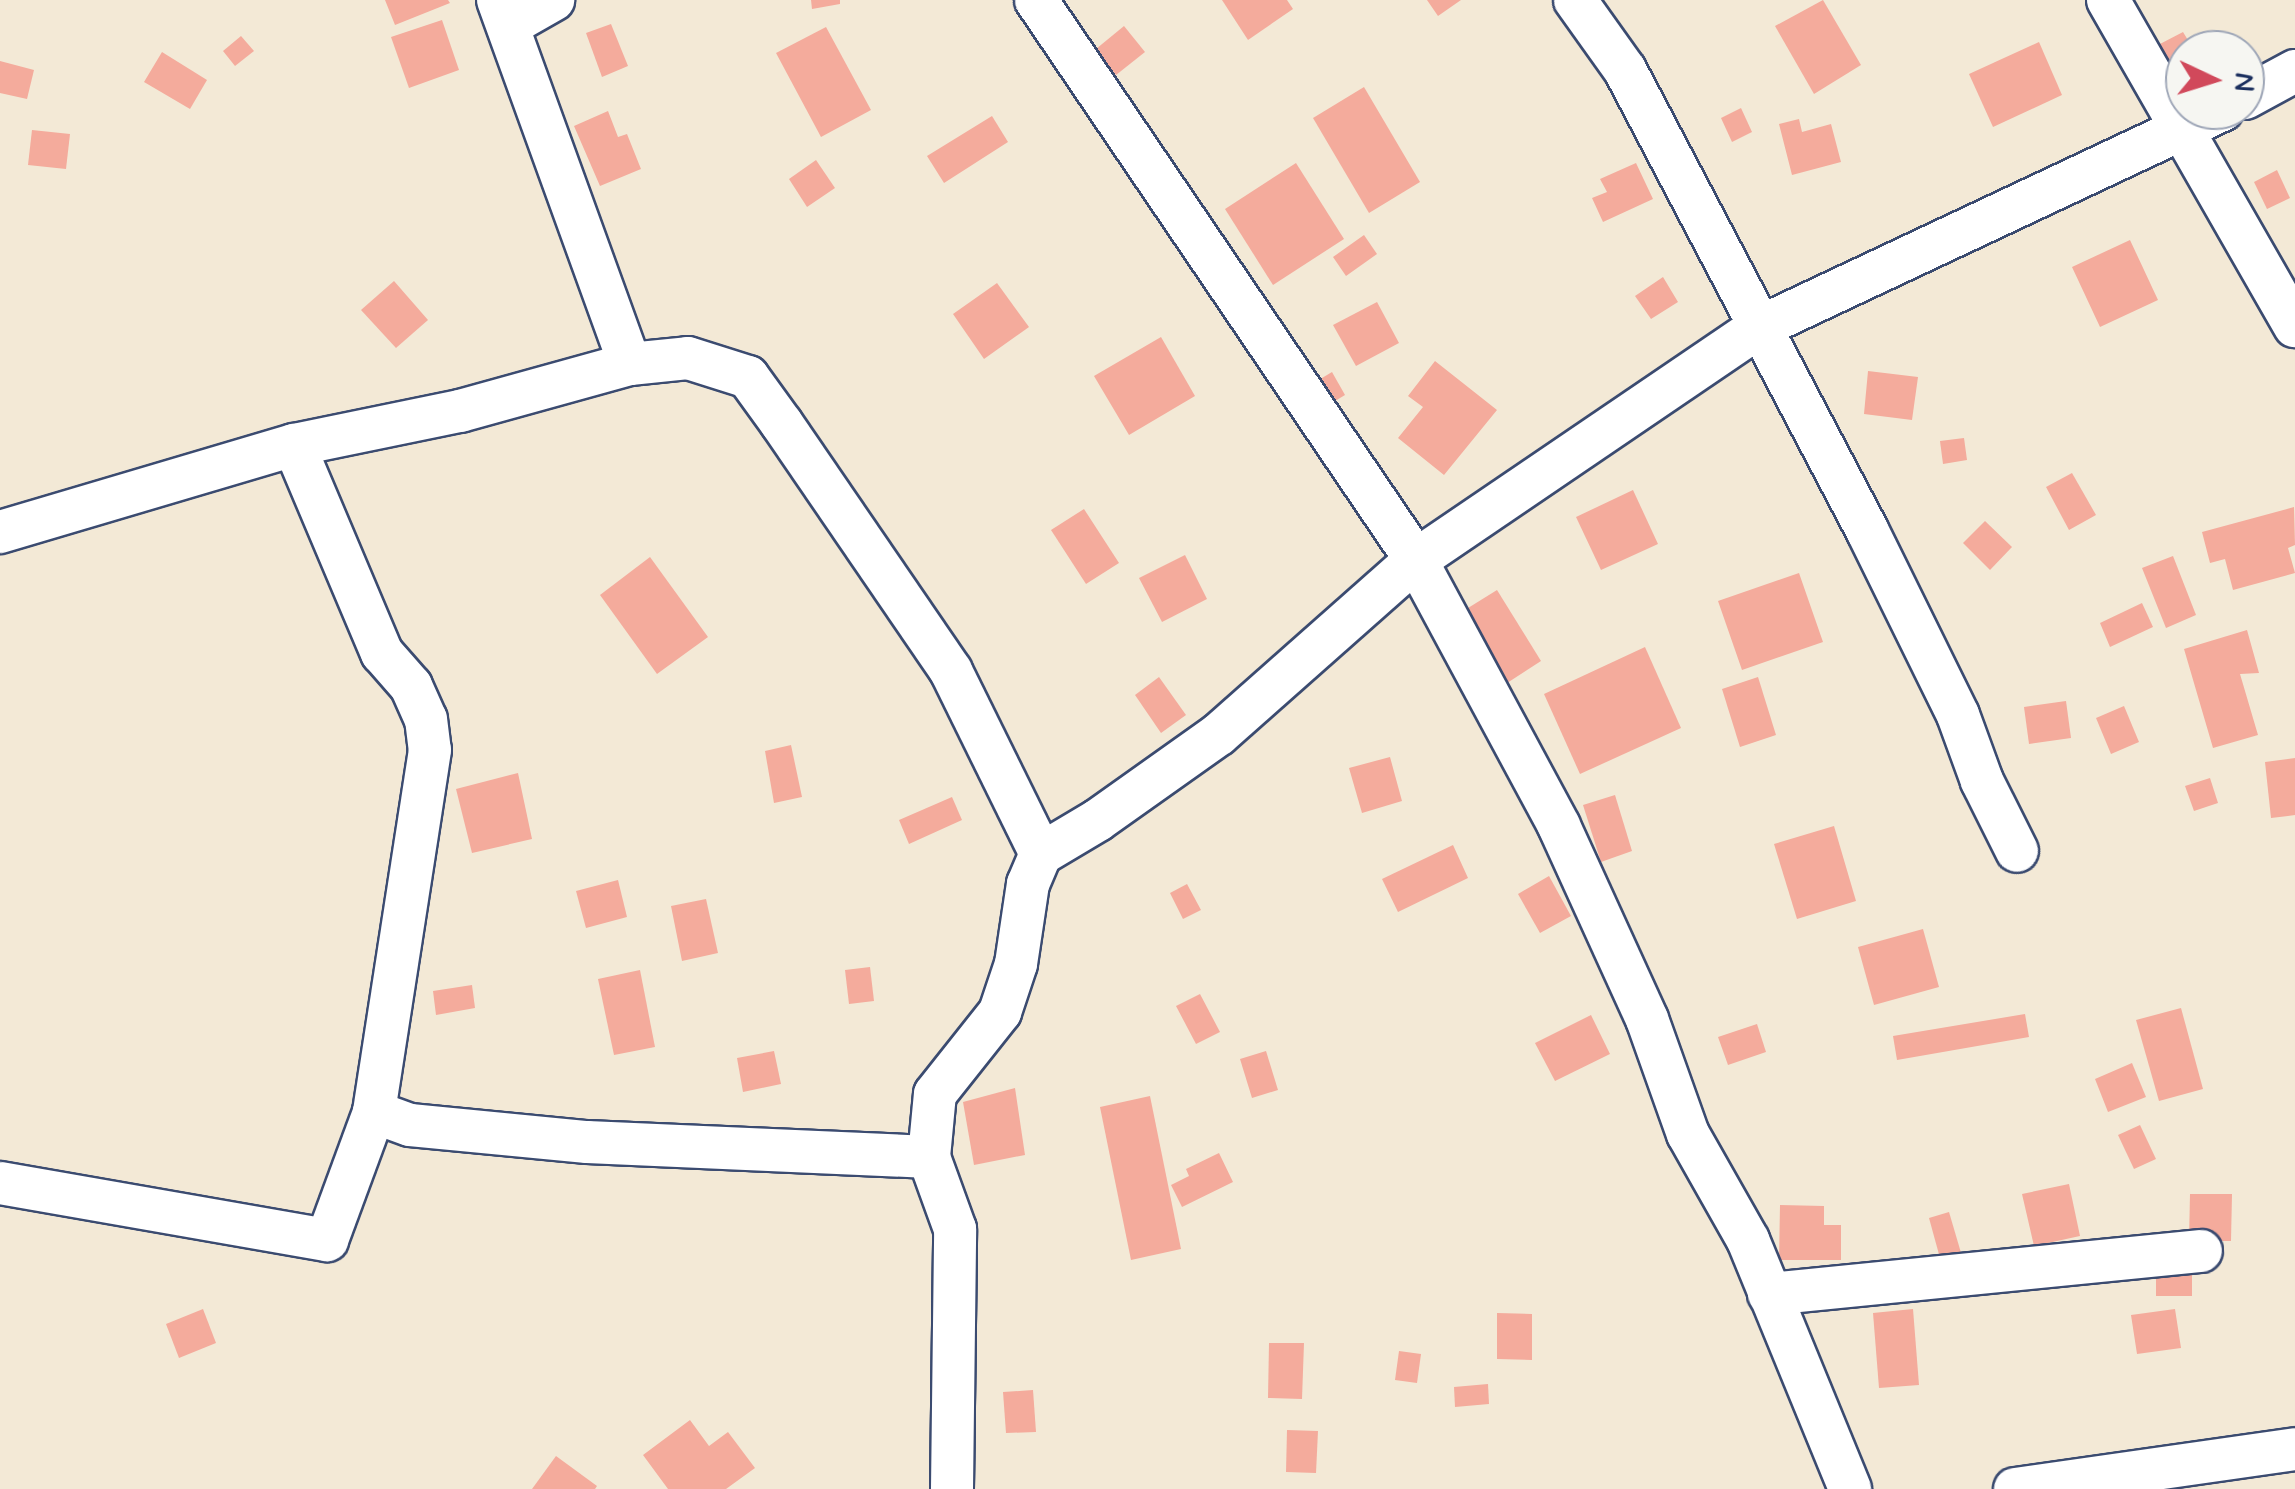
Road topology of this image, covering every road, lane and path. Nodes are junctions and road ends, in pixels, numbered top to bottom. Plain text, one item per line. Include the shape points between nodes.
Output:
1 (553, 0) edge
2 (1036, 0) edge
3 (1574, 0) edge
4 (2108, 0) edge
5 (504, 12) edge
6 (2295, 71) edge
7 (2265, 87) edge
8 (2165, 98) edge
9 (2184, 130) joint
10 (2295, 326) edge
11 (1758, 328) junction
12 (630, 364) junction
13 (294, 445) junction
14 (0, 532) edge
15 (1416, 560) junction
16 (2017, 852) dead end
17 (1042, 854) junction
18 (374, 1112) junction
19 (929, 1156) junction
20 (0, 1183) edge
21 (2202, 1251) dead end
22 (1769, 1294) junction
23 (2295, 1449) edge
24 (952, 1489) edge
25 (1850, 1489) edge
26 (2016, 1489) edge

1 - 5 street
2 - 15 street
3 - 11 street via 1625,70
4 - 8 street
5 - 12 street
6 - 7 street
9 - 10 street
9 - 11 street
11 - 15 street
11 - 16 street via 1884,564
12 - 13 street
12 - 17 street via 688,358 748,377 951,671
13 - 14 street
13 - 18 street via 382,653 426,719 430,750
15 - 17 street via 1219,734
15 - 22 street via 1559,826 1647,1019 1688,1134 1748,1240
17 - 19 street via 1028,884 1016,964 1000,1012 935,1094
18 - 19 street via 410,1125 587,1142
18 - 20 street via 327,1240
19 - 24 street via 955,1229
21 - 22 street
22 - 25 street
23 - 26 street

